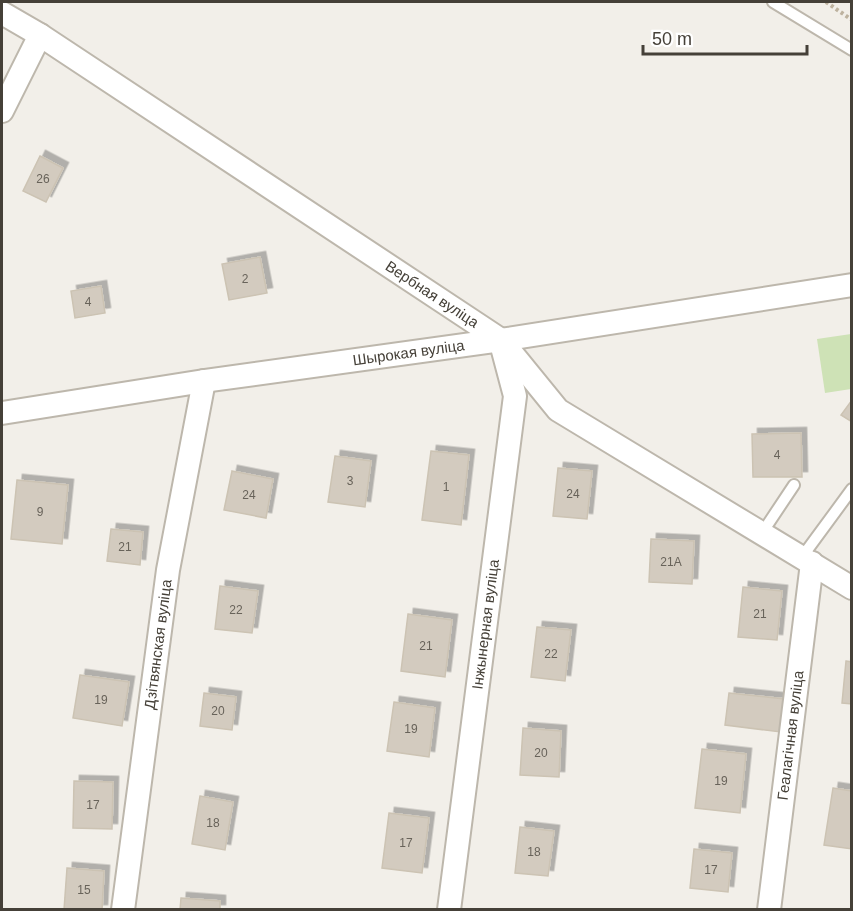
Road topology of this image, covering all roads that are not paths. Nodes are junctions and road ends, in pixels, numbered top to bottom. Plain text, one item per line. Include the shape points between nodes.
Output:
1 (773, 2) edge
2 (2, 13) edge
3 (40, 35) junction
4 (852, 50) edge
5 (2, 111) edge
6 (852, 285) edge
7 (501, 340) junction
8 (204, 381) junction
9 (2, 413) edge
10 (794, 485) dead end
11 (852, 489) edge
12 (762, 533) junction
13 (807, 560) junction
14 (852, 588) edge
15 (123, 909) edge
16 (449, 909) edge
17 (769, 909) edge

1 - 4 lane
2 - 3 street, Вербная вуліца
3 - 5 street
3 - 7 street, Вербная вуліца
6 - 7 street, Шырокая вуліца
7 - 8 street, Шырокая вуліца
7 - 12 street, Вербная вуліца via 558,410
7 - 16 street, Інжынерная вуліца via 515,396
8 - 9 street, Шырокая вуліца
8 - 15 street, Дзітвянская вуліца via 168,570
10 - 12 lane
11 - 13 lane
12 - 13 street, Вербная вуліца
13 - 14 street, Вербная вуліца
13 - 17 street, Геалагічная вуліца

